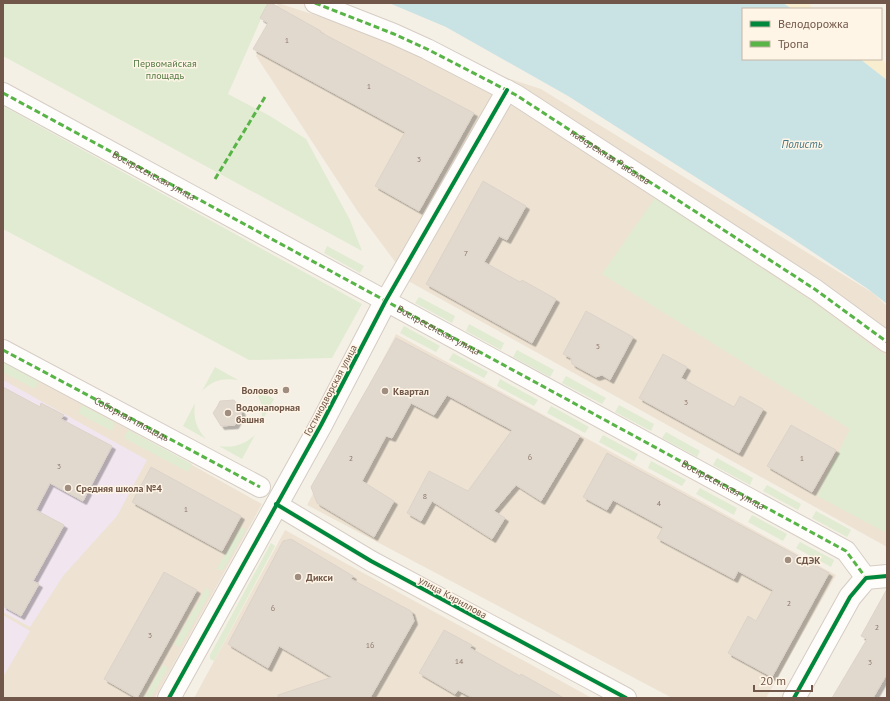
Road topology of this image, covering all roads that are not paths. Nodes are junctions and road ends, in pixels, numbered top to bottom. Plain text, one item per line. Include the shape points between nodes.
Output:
1 (315, 3) edge
2 (507, 90) junction
3 (3, 93) edge
4 (385, 302) junction
5 (887, 342) edge
6 (3, 350) edge
7 (260, 487) dead end
8 (276, 504) junction
9 (877, 577) edge
10 (169, 698) edge
11 (626, 698) edge
12 (794, 698) edge

1 - 2 street, набережная Рыбаков via 407,40
2 - 4 street, Гостинодворская улица
2 - 5 street, набережная Рыбаков via 816,290
3 - 4 street, Воскресенская улица
4 - 8 street, Гостинодворская улица via 321,425
4 - 9 street, Воскресенская улица via 846,551
6 - 7 street, Соборная площадь
8 - 10 street, Гостинодворская улица
8 - 11 street, улица Кириллова via 392,572
9 - 12 street via 850,597

